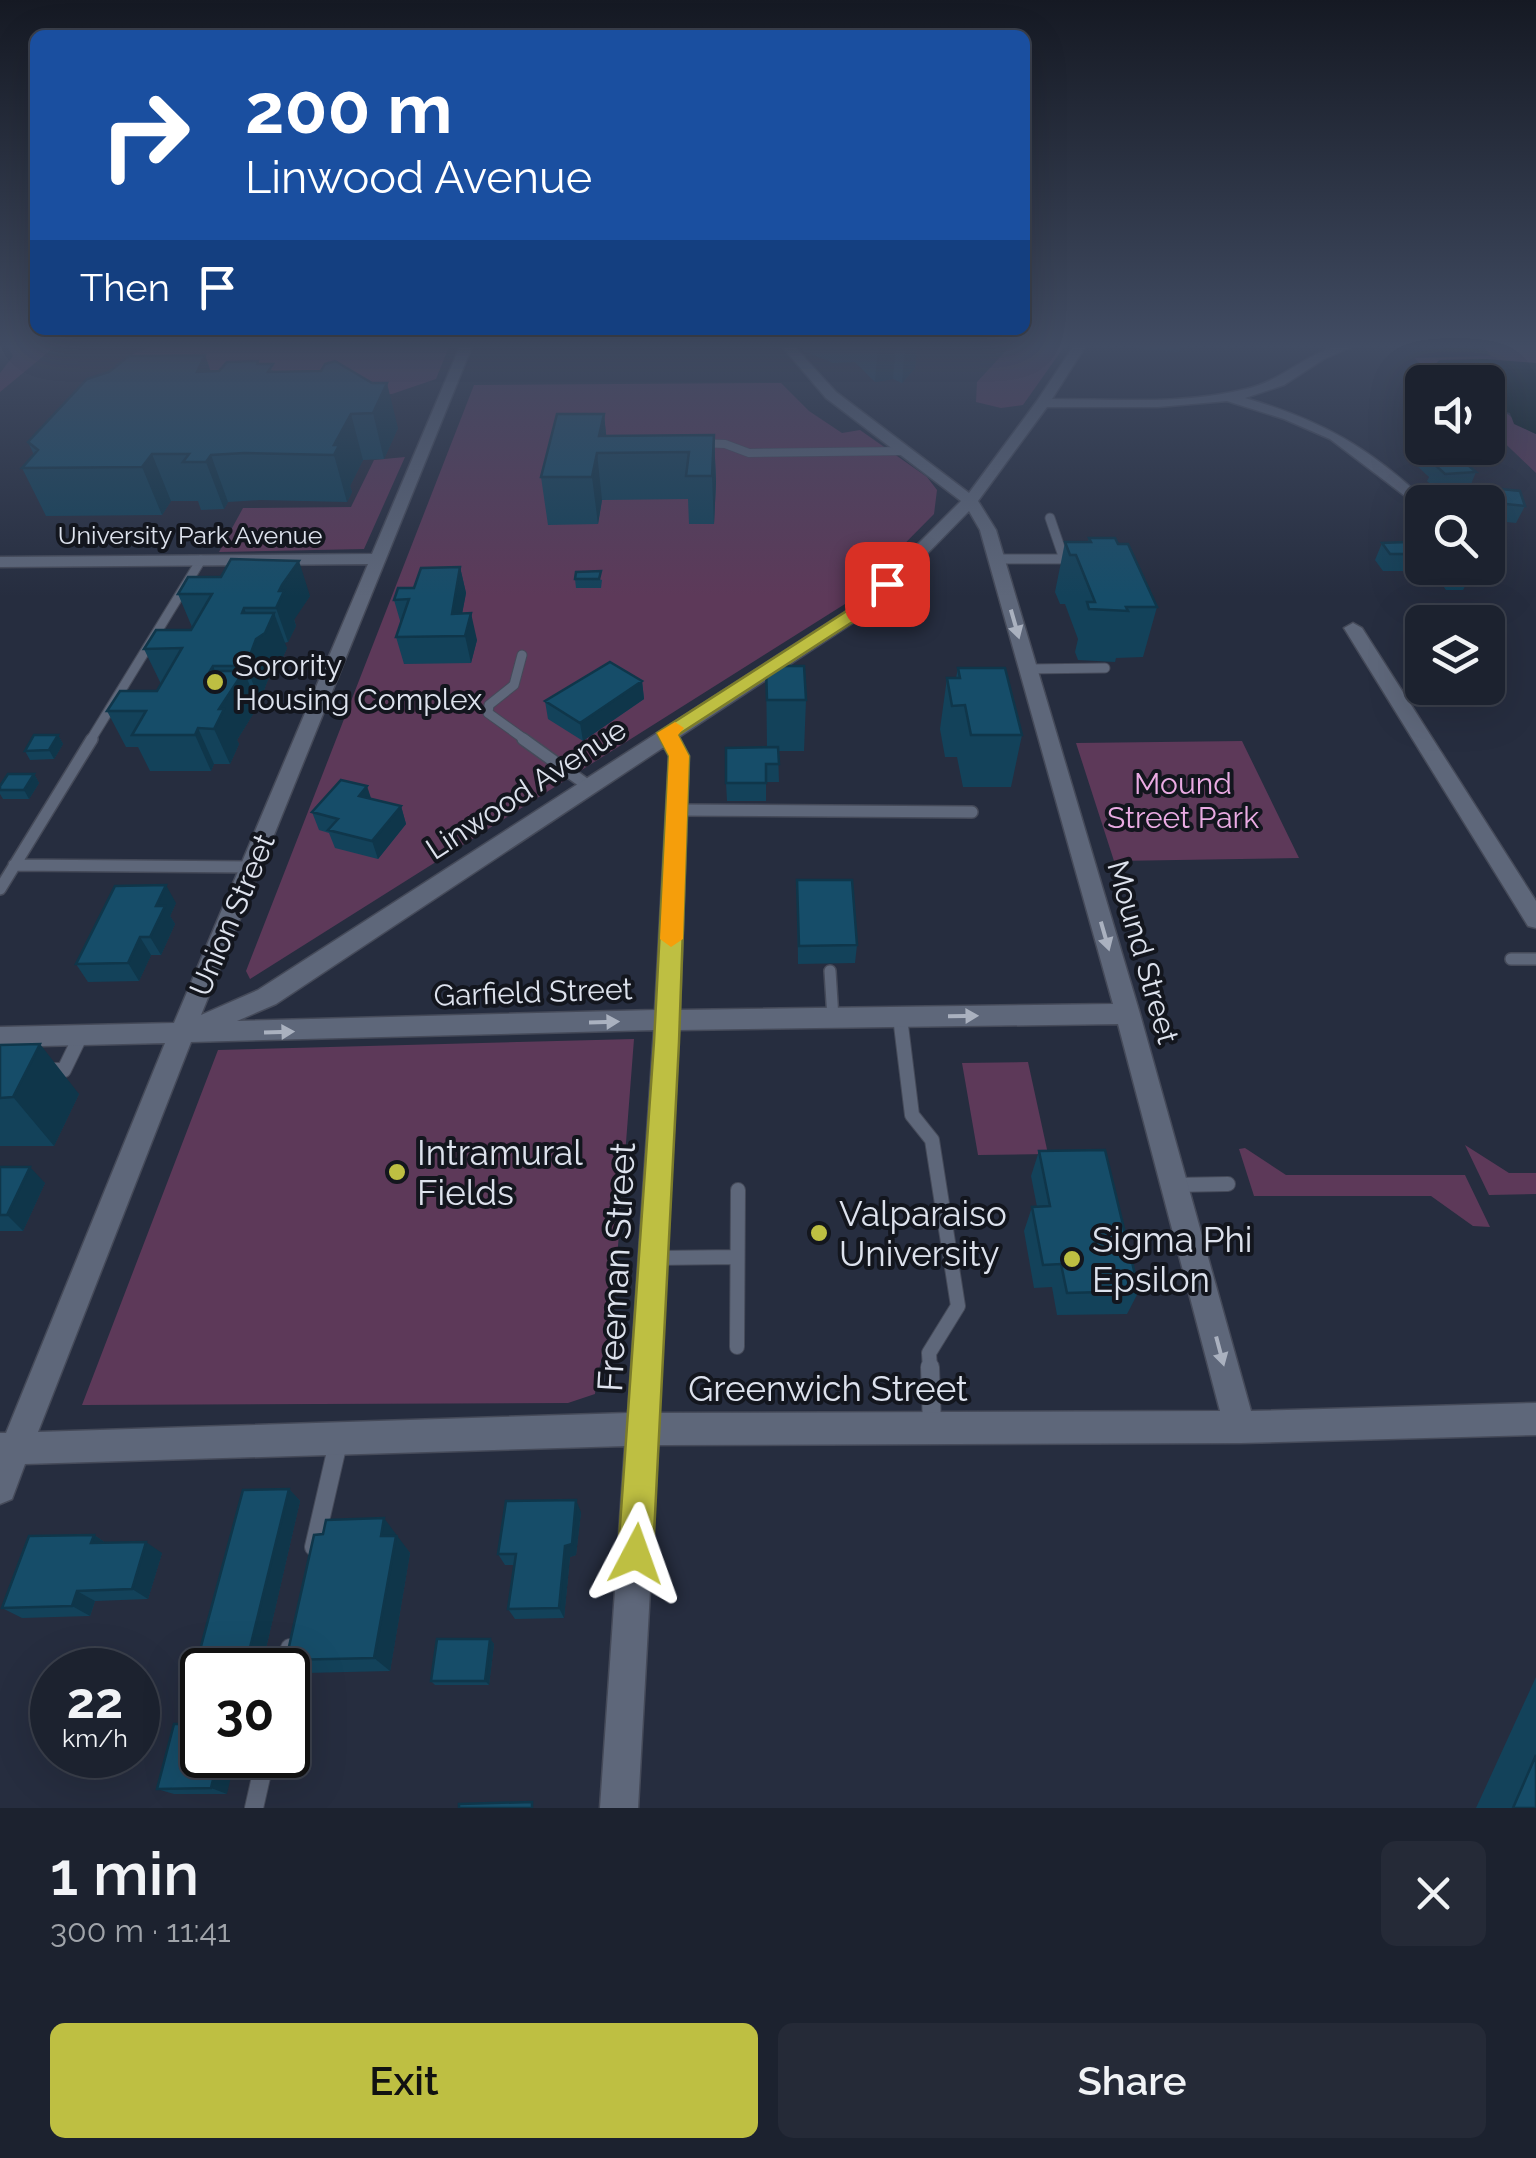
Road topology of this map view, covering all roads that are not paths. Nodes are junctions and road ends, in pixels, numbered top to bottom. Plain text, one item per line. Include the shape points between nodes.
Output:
1 (434, 428) edge
2 (875, 428) edge
3 (1024, 428) edge
4 (1322, 428) edge
5 (905, 451) junction
6 (696, 453) edge
7 (1405, 487) edge
8 (970, 501) junction
9 (1050, 517) dead end
10 (381, 559) junction
11 (201, 560) junction
12 (996, 560) junction
13 (0, 562) edge
14 (1353, 628) dead end
15 (522, 654) dead end
16 (1106, 668) dead end
17 (1028, 669) junction
18 (667, 733) junction
19 (588, 785) junction
20 (676, 810) junction
21 (972, 812) dead end
22 (14, 865) junction
23 (252, 867) junction
24 (0, 889) edge
25 (1536, 920) edge
26 (1510, 959) dead end
27 (1536, 959) edge
28 (830, 971) dead end
29 (1128, 1014) junction
30 (900, 1017) junction
31 (833, 1018) junction
32 (668, 1020) junction
33 (80, 1036) junction
34 (181, 1036) junction
35 (0, 1037) edge
36 (32, 1070) edge
37 (1228, 1184) dead end
38 (1174, 1185) junction
39 (738, 1190) dead end
40 (737, 1257) junction
41 (654, 1258) junction
42 (736, 1348) dead end
43 (1536, 1419) edge
44 (1240, 1426) junction
45 (932, 1428) junction
46 (644, 1429) junction
47 (338, 1439) junction
48 (8, 1450) edge
49 (0, 1487) edge
50 (312, 1557) edge
51 (294, 1632) edge
52 (291, 1648) edge
53 (261, 1778) edge
54 (254, 1808) edge
55 (618, 1808) edge

1 - 10 street, Union Street
2 - 5 street
3 - 8 street, Linwood Avenue
4 - 7 street via 1379,462
5 - 6 lane via 750,453 695,443
5 - 8 street
8 - 12 street, Mound Street
8 - 18 street, Linwood Avenue via 865,607
9 - 12 lane via 1064,559
10 - 11 street, University Park Avenue
10 - 23 street, Union Street
11 - 13 street, University Park Avenue
11 - 22 lane
12 -> 17 street, Mound Street
14 - 25 street
15 - 19 lane via 514,685 489,704 488,713
16 - 17 lane
17 -> 29 street, Mound Street
18 - 19 street, Linwood Avenue
18 - 20 street, Freeman Street via 679,756
19 - 34 street, Linwood Avenue via 267,997
20 - 21 lane
20 - 32 street, Freeman Street
22 - 23 lane
22 - 24 lane
23 - 34 street, Union Street
26 - 27 lane
28 - 31 lane
30 -> 29 street, Garfield Street
29 - 38 street, Mound Street
30 - 31 street, Garfield Street
30 - 45 lane via 912,1115 932,1140 958,1306 929,1353
31 - 32 street, Garfield Street
34 -> 32 street, Garfield Street
32 - 41 street, Freeman Street
33 - 34 street, Garfield Street
33 - 35 street, Garfield Street
33 - 36 lane via 64,1070
34 - 48 street, Union Street
37 - 38 lane
38 -> 44 street, Mound Street
39 - 40 lane
40 - 41 lane
40 - 42 lane
41 - 46 street, Freeman Street
43 - 44 street, Greenwich Street
44 - 45 street, Greenwich Street
45 - 46 street, Greenwich Street
46 - 47 street, Greenwich Street
46 - 55 street, Freeman Street
47 - 48 street, Greenwich Street
47 - 50 lane
48 - 49 street, Union Street
51 - 52 lane
53 - 54 lane

